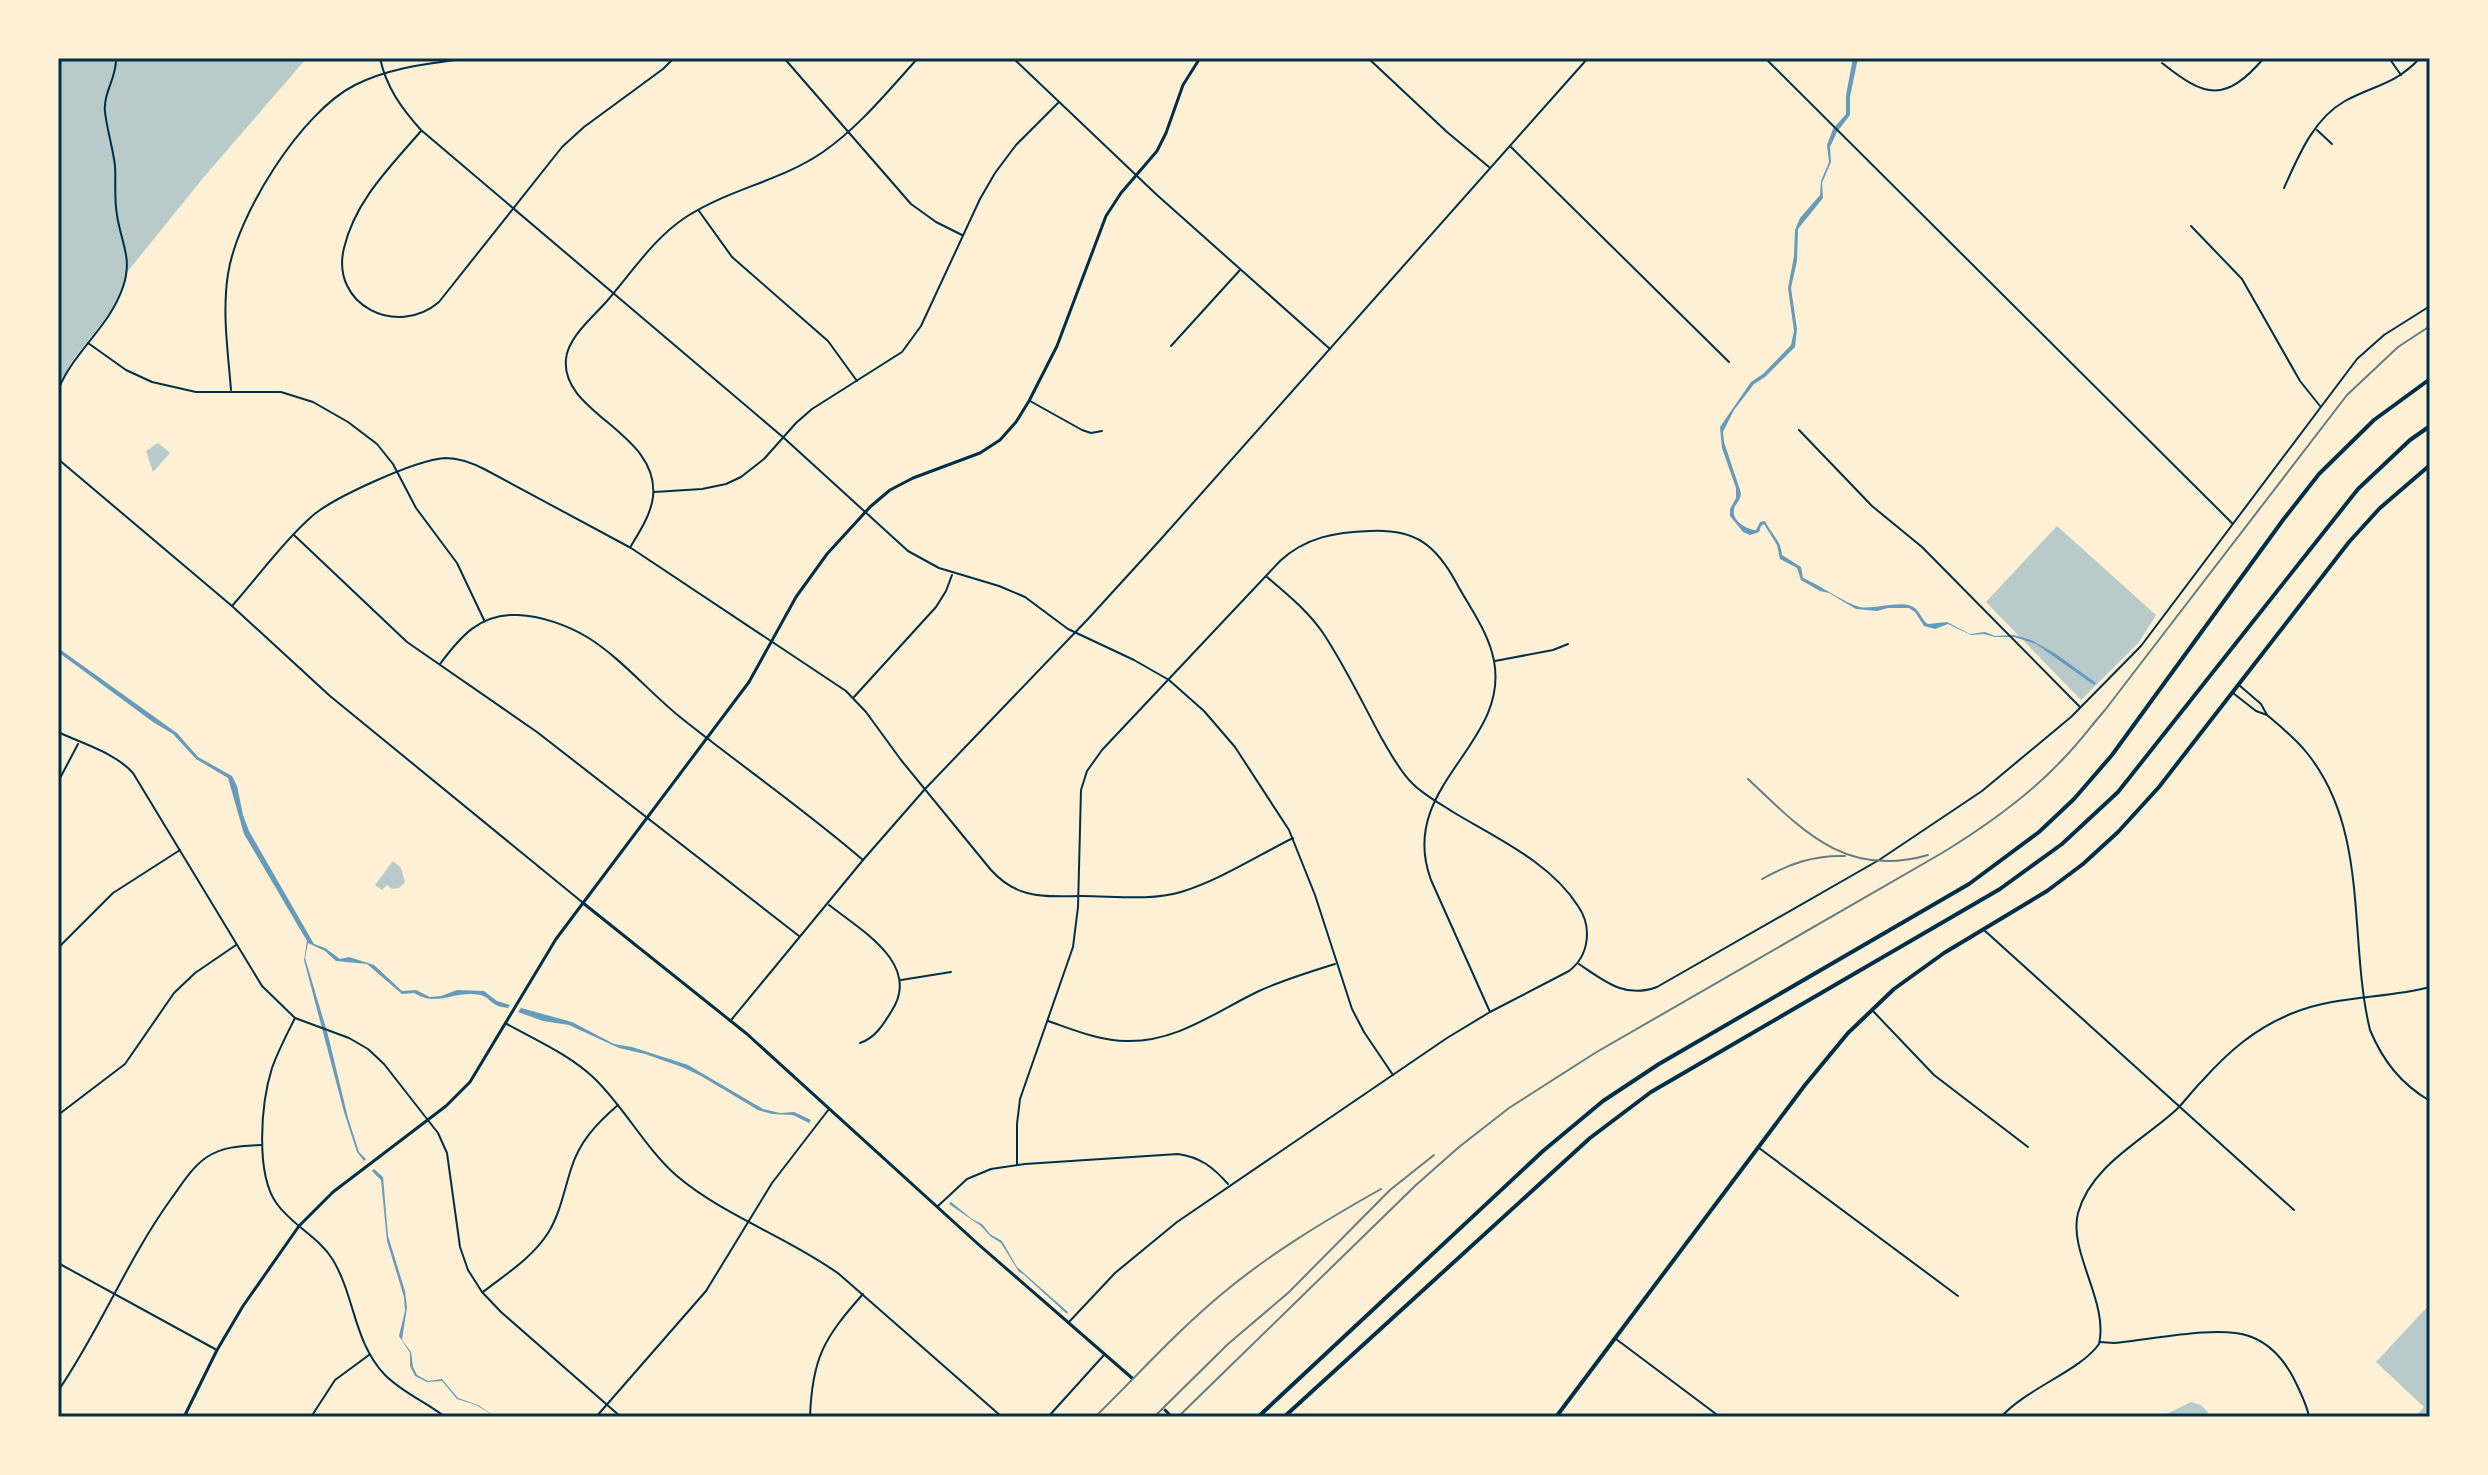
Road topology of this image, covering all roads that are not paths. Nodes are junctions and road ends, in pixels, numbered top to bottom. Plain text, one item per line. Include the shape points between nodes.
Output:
1 (116, 58) edge
2 (380, 58) edge
3 (468, 58) edge
4 (674, 58) edge
5 (784, 58) edge
6 (918, 58) edge
7 (1013, 58) edge
8 (1200, 58) edge
9 (1368, 58) edge
10 (1588, 58) edge
11 (1765, 58) edge
12 (2264, 58) edge
13 (2389, 58) edge
14 (2420, 58) edge
15 (2162, 63) dead end
16 (385, 74) junction
17 (2402, 76) junction
18 (1059, 102) junction
19 (2316, 129) junction
20 (421, 130) junction
21 (848, 132) junction
22 (2332, 144) dead end
23 (1510, 146) junction
24 (1491, 168) junction
25 (1137, 176) junction
26 (2284, 188) dead end
27 (513, 208) junction
28 (699, 210) junction
29 (2191, 226) dead end
30 (962, 235) junction
31 (1241, 269) junction
32 (614, 293) junction
33 (2430, 306) edge
34 (88, 343) junction
35 (1171, 346) dead end
36 (1330, 349) junction
37 (1729, 362) dead end
38 (2430, 379) edge
39 (857, 381) junction
40 (58, 390) edge
41 (231, 392) junction
42 (1029, 401) junction
43 (2321, 406) junction
44 (2430, 426) edge
45 (1799, 430) dead end
46 (1102, 431) dead end
47 (784, 438) junction
48 (58, 459) edge
49 (2430, 465) edge
50 (398, 473) junction
51 (653, 492) junction
52 (865, 513) junction
53 (2233, 524) junction
54 (294, 535) junction
55 (631, 548) junction
56 (953, 573) junction
57 (1266, 576) junction
58 (232, 606) junction
59 (484, 621) junction
60 (1075, 632) junction
61 (772, 641) junction
62 (1568, 644) dead end
63 (1494, 661) junction
64 (439, 665) junction
65 (1169, 680) junction
66 (2238, 684) junction
67 (2232, 693) junction
68 (853, 698) junction
69 (2081, 708) junction
70 (2267, 715) junction
71 (58, 732) edge
72 (706, 737) junction
73 (79, 742) junction
74 (58, 782) edge
75 (925, 789) junction
76 (1434, 800) junction
77 (648, 818) junction
78 (1293, 838) junction
79 (180, 850) junction
80 (863, 860) junction
81 (1078, 896) junction
82 (583, 903) junction
83 (828, 904) junction
84 (1983, 929) junction
85 (801, 938) junction
86 (236, 945) junction
87 (58, 948) edge
88 (1578, 963) junction
89 (1336, 964) junction
90 (951, 972) dead end
91 (900, 980) junction
92 (2430, 987) edge
93 (2365, 997) junction
94 (1871, 1009) junction
95 (1490, 1012) junction
96 (295, 1018) junction
97 (732, 1020) junction
98 (1047, 1021) junction
99 (506, 1023) junction
100 (860, 1043) dead end
101 (1393, 1075) junction
102 (2430, 1101) edge
103 (618, 1105) junction
104 (2179, 1107) junction
105 (830, 1108) junction
106 (58, 1115) edge
107 (428, 1120) junction
108 (263, 1145) junction
109 (2028, 1147) dead end
110 (1758, 1148) junction
111 (1017, 1165) junction
112 (1229, 1185) junction
113 (937, 1207) junction
114 (2294, 1210) dead end
115 (749, 1220) junction
116 (299, 1226) junction
117 (58, 1263) edge
118 (482, 1292) junction
119 (113, 1294) junction
120 (863, 1294) junction
121 (1958, 1296) dead end
122 (1068, 1323) junction
123 (1615, 1338) junction
124 (2099, 1342) junction
125 (217, 1350) junction
126 (1105, 1354) junction
127 (370, 1355) junction
128 (1132, 1378) dead end
129 (58, 1391) edge
130 (607, 1405) junction
131 (1165, 1410) dead end
132 (184, 1417) edge
133 (311, 1417) edge
134 (445, 1417) edge
135 (596, 1417) edge
136 (621, 1417) edge
137 (810, 1417) edge
138 (1002, 1417) edge
139 (1048, 1417) edge
140 (1172, 1417) edge
141 (1258, 1417) edge
142 (1284, 1417) edge
143 (1556, 1417) edge
144 (1720, 1417) edge
145 (2001, 1417) edge
146 (2309, 1417) edge

1 - 34 street via 104,107 128,262 111,314
2 - 16 street
3 - 16 street
4 - 27 street via 567,142
5 - 21 street
6 - 21 street
7 - 18 street
8 - 25 street via 1180,90 1160,147
9 - 24 street
10 - 23 street
11 - 53 street
12 - 15 street via 2245,79 2222,90 2196,87
13 - 17 street
14 - 17 street
16 - 20 street
16 - 41 street via 351,87 312,119 280,160 244,224 226,283
17 - 19 street via 2343,102
18 - 25 street
18 - 30 street via 1005,160
19 - 22 street
19 - 26 street
20 - 27 street
20 - 27 street via 371,189 349,230 342,270 361,303 396,318 433,308
21 - 28 street via 789,172
21 - 30 street via 911,204
23 - 24 street
23 - 37 street
24 - 36 street
25 - 31 street
25 - 42 street via 1103,222 1067,320
27 - 32 street
28 - 32 street via 658,242
28 - 39 street via 736,262 828,341
29 - 43 street via 2242,279 2300,381
30 - 39 street via 910,343
31 - 35 street
31 - 36 street
32 - 47 street
32 - 51 street via 571,343 566,373 578,394 641,454
33 - 43 street via 2367,349
34 - 40 street via 68,366
34 - 41 street via 152,382 190,391
36 - 60 street
38 - 141 main road via 2367,426 2312,482 2112,755 2039,832 1969,884 1659,1064 1595,1107
39 - 47 street via 812,409
41 - 50 street via 275,391 320,405 369,437
42 - 46 street via 1085,431
42 - 52 street via 988,449 900,483
43 - 53 street
44 - 142 main road via 2358,489 2118,792 2062,844 2000,889 1651,1092 1590,1138
45 - 69 street
47 - 51 street via 730,482 695,491
47 - 52 street
48 - 58 street
49 - 66 main road via 2363,527
50 - 54 street via 332,501
50 - 55 street via 440,459 465,461
50 - 59 street via 416,508 457,563
51 - 55 street
52 - 56 street via 916,557
52 - 61 street via 805,582
53 - 69 street via 2141,646
54 - 58 street
54 - 64 street via 399,635
55 - 61 street
56 - 60 street via 1025,597
56 - 68 street via 939,603
57 - 63 street via 1288,554 1316,538 1356,531 1408,535 1444,562 1486,636
57 - 65 street
57 - 76 street via 1321,630 1400,769
58 - 82 street via 330,696
59 - 64 street via 462,636
59 - 72 street via 523,615 582,634
60 - 65 street
60 - 75 street
61 - 68 street
61 - 72 street
62 - 63 street
63 - 76 street via 1489,709
64 - 77 street
65 - 78 street via 1223,731
65 - 81 street via 1097,756 1085,776 1079,807
66 - 67 main road
66 - 70 street
67 - 70 street
67 - 84 main road via 2109,842 2047,891
68 - 75 street
69 - 88 street via 1941,819 1668,982 1629,992
70 - 93 street via 2309,755 2341,817
71 - 73 street
72 - 77 street
72 - 80 street
73 - 74 street
73 - 79 street via 126,766
75 - 80 street
75 - 81 street via 1006,883 1035,895
76 - 88 street via 1531,860 1571,896 1587,929
76 - 95 street via 1424,829 1426,863
77 - 82 street
77 - 85 street
78 - 81 street via 1178,892
78 - 89 street
79 - 86 street
79 - 87 street via 117,890
80 - 83 street
81 - 98 street via 1073,947
82 - 97 street
82 - 99 street
83 - 85 street
83 - 91 street via 885,951
84 - 94 main road
84 - 104 street
85 - 97 street
86 - 96 street via 262,986
86 - 106 street via 174,993 125,1064
88 - 95 street
89 - 98 street via 1275,984 1159,1039 1110,1040
89 - 101 street via 1360,1025
90 - 91 street
91 - 100 street via 893,1010 874,1036
92 - 93 street
93 - 102 street via 2370,1030 2385,1059
93 - 104 street via 2304,1009 2257,1031
94 - 109 street via 1941,1081
94 - 110 main road
95 - 101 street
96 - 107 street via 359,1043 375,1055
96 - 108 street via 270,1075
97 - 105 street
98 - 111 street via 1019,1105
99 - 103 street via 576,1064
99 - 107 street via 469,1084
101 - 112 street
103 - 115 street via 676,1174
103 - 118 street via 582,1143 544,1238
104 - 114 street
104 - 124 street via 2105,1169 2078,1214 2099,1317
105 - 113 street
105 - 115 street
107 - 116 street via 333,1192
107 - 118 street via 446,1151 462,1256
108 - 116 street via 269,1189
108 - 119 street via 224,1149 198,1165 151,1228
110 - 121 street
110 - 123 main road
111 - 112 street via 1181,1155 1207,1163
111 - 113 street via 970,1177
112 - 122 street via 1127,1262
113 - 122 street
115 - 120 street via 818,1260
115 - 130 street via 706,1291
116 - 125 street
116 - 127 street via 334,1262
117 - 119 street
118 - 130 street
119 - 125 street
119 - 129 street
120 - 137 street via 822,1348 813,1376
120 - 138 street
122 - 126 street
123 - 143 main road
123 - 144 street
124 - 145 street via 2086,1357
124 - 146 street via 2249,1336 2285,1364
125 - 132 street
126 - 128 street
126 - 139 street
127 - 133 street via 335,1380
127 - 134 street via 394,1383
130 - 135 street
130 - 136 street
131 - 140 street

